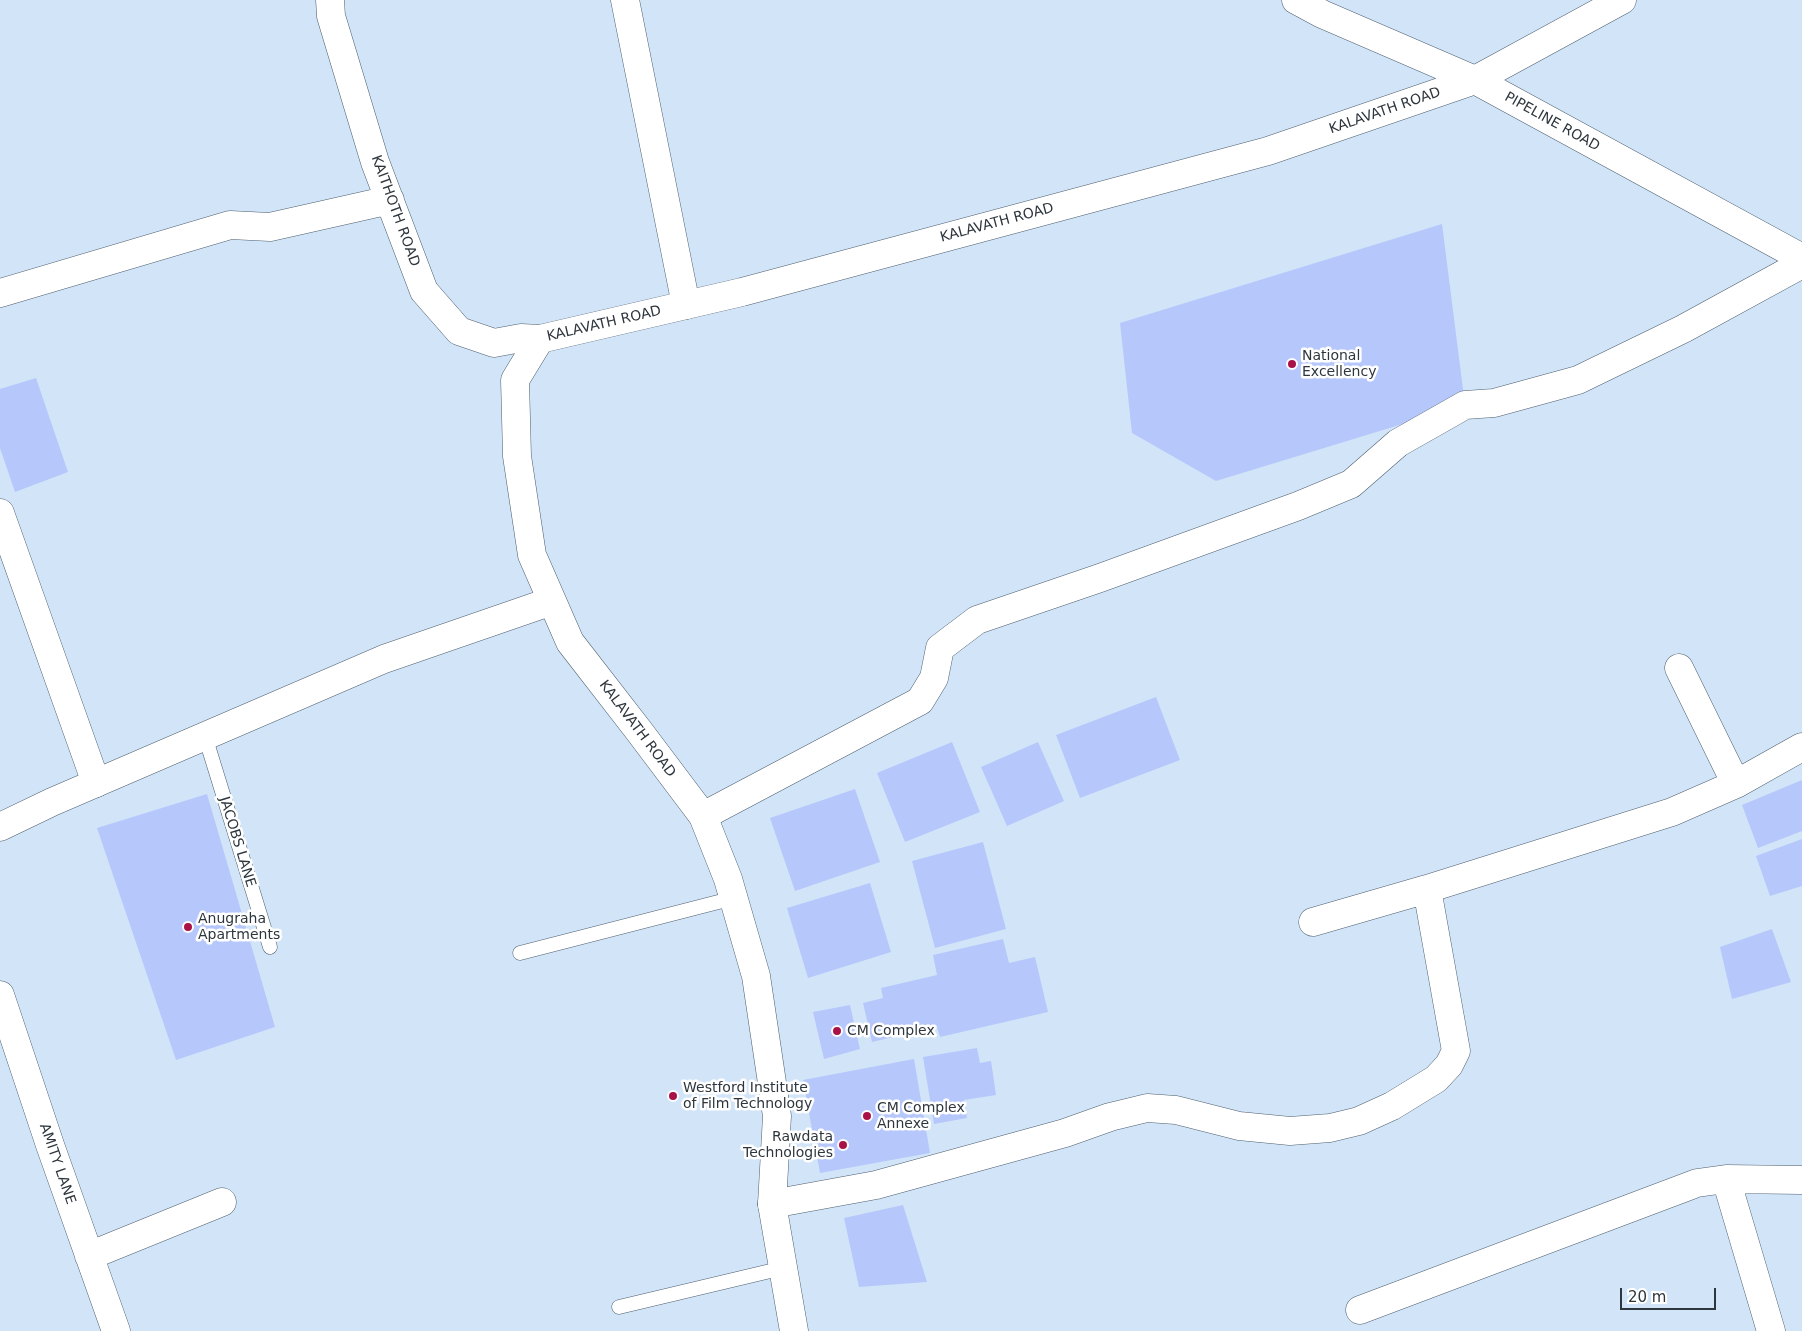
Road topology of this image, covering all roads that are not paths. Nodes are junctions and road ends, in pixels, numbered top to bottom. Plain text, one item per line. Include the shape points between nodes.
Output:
1 (330, 0) edge
2 (625, 0) edge
3 (1296, 0) edge
4 (1622, 0) edge
5 (1322, 7) edge
6 (1475, 80) junction
7 (390, 200) junction
8 (1802, 258) edge
9 (1802, 264) edge
10 (0, 292) edge
11 (686, 305) junction
12 (540, 339) junction
13 (0, 513) edge
14 (552, 601) junction
15 (1679, 668) dead end
16 (205, 736) junction
17 (1802, 747) edge
18 (96, 783) junction
19 (1736, 784) junction
20 (702, 816) junction
21 (0, 827) edge
22 (1428, 889) junction
23 (734, 898) junction
24 (1313, 922) dead end
25 (270, 947) dead end
26 (520, 953) dead end
27 (0, 995) edge
28 (1726, 1179) junction
29 (1802, 1180) edge
30 (222, 1202) dead end
31 (772, 1204) junction
32 (89, 1256) junction
33 (783, 1268) junction
34 (619, 1307) dead end
35 (1360, 1310) dead end
36 (116, 1331) edge
37 (794, 1331) edge
38 (1771, 1331) edge

1 - 7 street, KAITHOTH ROAD via 331,16 375,162
2 - 11 street
3 - 5 street, PIPELINE ROAD
4 - 6 street, KALAVATH ROAD
5 - 6 street, PIPELINE ROAD
6 - 8 street, PIPELINE ROAD
6 - 11 street, KALAVATH ROAD via 1268,151
7 - 10 street via 270,227 230,225
7 - 12 street, KAITHOTH ROAD via 424,291 459,331 494,343 521,338
9 - 20 street via 1683,329 1578,380 1494,403 1465,405 1398,443 1351,484 1298,506 977,620 940,648 934,678 920,701
11 - 12 street, KALAVATH ROAD
12 - 14 street, KALAVATH ROAD via 515,380 517,456 532,555
13 - 18 street
14 - 16 street via 384,659
14 - 20 street, KALAVATH ROAD via 570,642
15 - 19 street
16 - 18 street
16 - 25 lane, JACOBS LANE
17 - 19 street
18 - 21 street
19 - 22 street via 1672,812
20 - 23 street, KALAVATH ROAD
22 - 24 street
22 - 31 street via 1456,1051 1450,1065 1436,1080 1392,1106 1359,1121 1290,1132 1239,1126 1176,1110 1147,1108 876,1185
23 - 26 lane
23 - 31 street, KALAVATH ROAD via 756,976 778,1116
27 - 32 street, AMITY LANE
28 - 29 street
28 - 35 street via 1697,1183
28 - 38 street
30 - 32 street
31 - 33 street, KALAVATH ROAD
32 - 36 street, AMITY LANE
33 - 34 lane
33 - 37 street, KALAVATH ROAD

